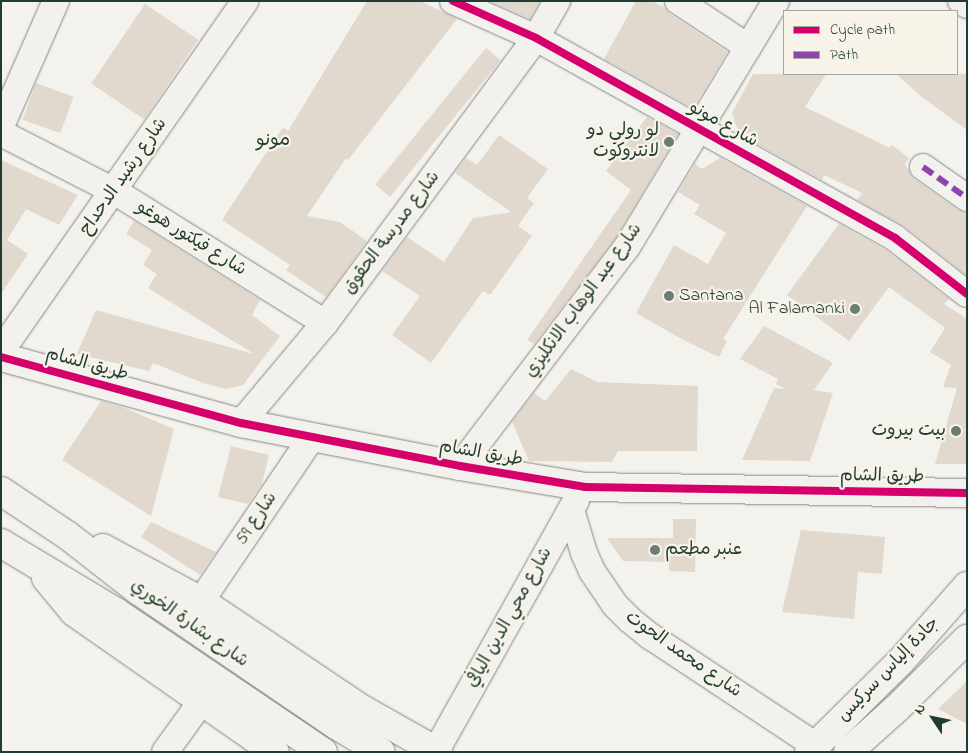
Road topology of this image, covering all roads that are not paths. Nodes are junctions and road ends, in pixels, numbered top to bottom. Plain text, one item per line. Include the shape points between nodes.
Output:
1 (56, 1) edge
2 (245, 1) edge
3 (453, 1) edge
4 (557, 1) edge
5 (678, 1) edge
6 (776, 1) edge
7 (961, 1) edge
8 (967, 5) edge
9 (536, 38) junction
10 (748, 47) junction
11 (1, 126) edge
12 (699, 129) junction
13 (1, 133) edge
14 (923, 167) dead end
15 (114, 191) junction
16 (967, 198) edge
17 (967, 294) edge
18 (325, 323) junction
19 (1, 351) edge
20 (1, 356) edge
21 (241, 423) junction
22 (312, 437) junction
23 (460, 466) junction
24 (585, 487) junction
25 (1, 491) edge
26 (967, 493) edge
27 (570, 510) junction
28 (67, 535) junction
29 (1, 543) edge
30 (37, 567) junction
31 (967, 586) edge
32 (201, 601) junction
33 (967, 639) edge
34 (201, 702) junction
35 (812, 749) edge
36 (861, 749) edge
37 (437, 751) edge
38 (165, 752) edge
39 (275, 752) edge
40 (323, 752) edge
41 (381, 752) edge

1 - 11 street
2 - 15 street, شارع رشيد الدحداح
3 - 9 street, شارع مونو
4 - 9 street, شارع مدرسة الحقوق
5 - 10 street
6 - 10 street, شارع عبد الوهاب الانكليزي
7 - 8 street
9 - 12 street, شارع مونو
9 - 18 street, شارع مدرسة الحقوق
10 - 12 street, شارع عبد الوهاب الانكليزي
12 - 17 street, شارع مونو via 895,238
12 - 23 street, شارع عبد الوهاب الانكليزي via 627,247
13 - 15 street, شارع فيكتور هوغو
14 - 16 street
15 - 18 street, شارع فيكتور هوغو
15 - 19 street, شارع رشيد الدحداح
18 - 21 street, شارع مدرسة الحقوق
20 - 21 main road, طريق الشام
21 - 22 main road, طريق الشام
22 - 23 main road, طريق الشام
22 - 32 street, شارع 59
23 - 24 main road, طريق الشام
24 - 26 main road, طريق الشام
24 - 27 street, شارع محي الدين اليافي
25 - 28 main road, شارع بشارة الخوري
27 - 35 street, شارع محمد الحوت via 592,570 625,615 650,636
27 - 37 street, شارع محي الدين اليافي
28 - 32 main road via 117,554
28 - 41 main road, شارع بشارة الخوري via 139,591
29 - 30 main road, شارع بشارة الخوري
30 - 34 main road via 74,612
30 - 40 main road, شارع بشارة الخوري via 116,612
31 - 35 main road, جادة إلياس سركيس via 901,661
32 - 37 main road via 360,708
33 - 36 main road, جادة إلياس سركيس
34 - 38 street
34 - 39 main road

